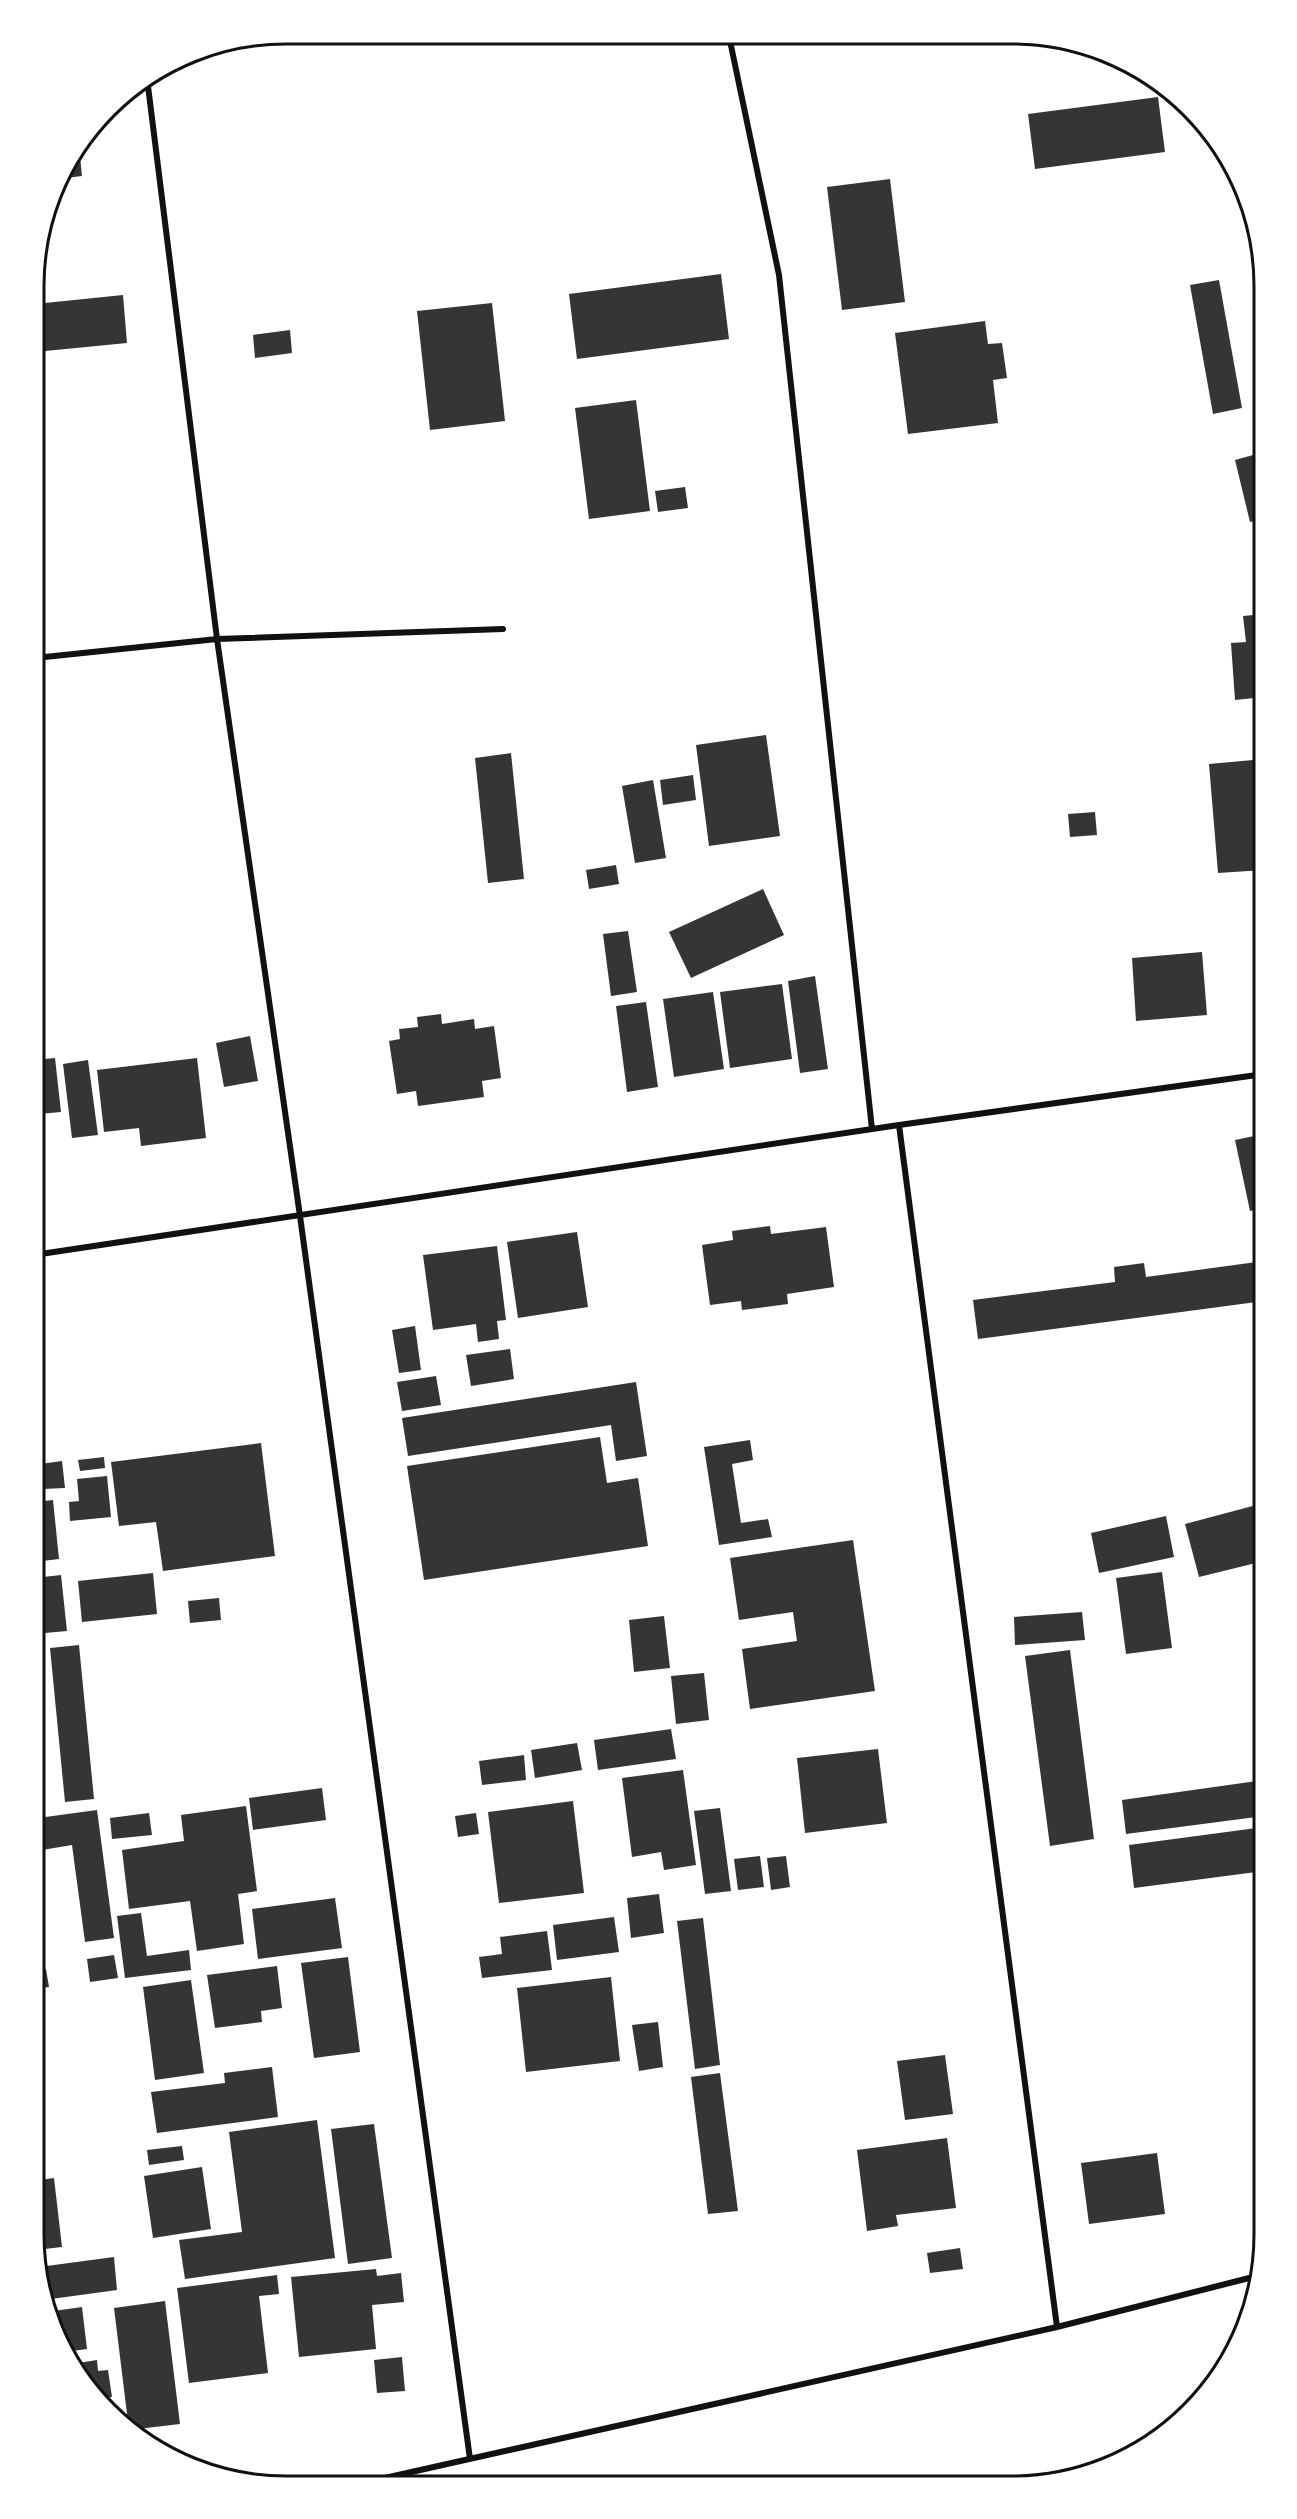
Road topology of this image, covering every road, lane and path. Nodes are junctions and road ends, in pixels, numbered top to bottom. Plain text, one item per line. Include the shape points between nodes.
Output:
1 (731, 44) edge
2 (148, 86) edge
3 (503, 629) dead end
4 (217, 639) junction
5 (44, 657) edge
6 (1254, 1075) edge
7 (899, 1125) junction
8 (872, 1130) junction
9 (300, 1216) junction
10 (44, 1254) edge
11 (1249, 2278) edge
12 (1057, 2326) junction
13 (470, 2459) junction
14 (394, 2476) edge

1 - 8 street via 779,275
2 - 4 street
3 - 4 street
4 - 5 street
4 - 9 street
6 - 7 street
7 - 8 street
7 - 12 street
8 - 9 street
9 - 10 street
9 - 13 street
11 - 12 street
12 - 13 street
13 - 14 street

